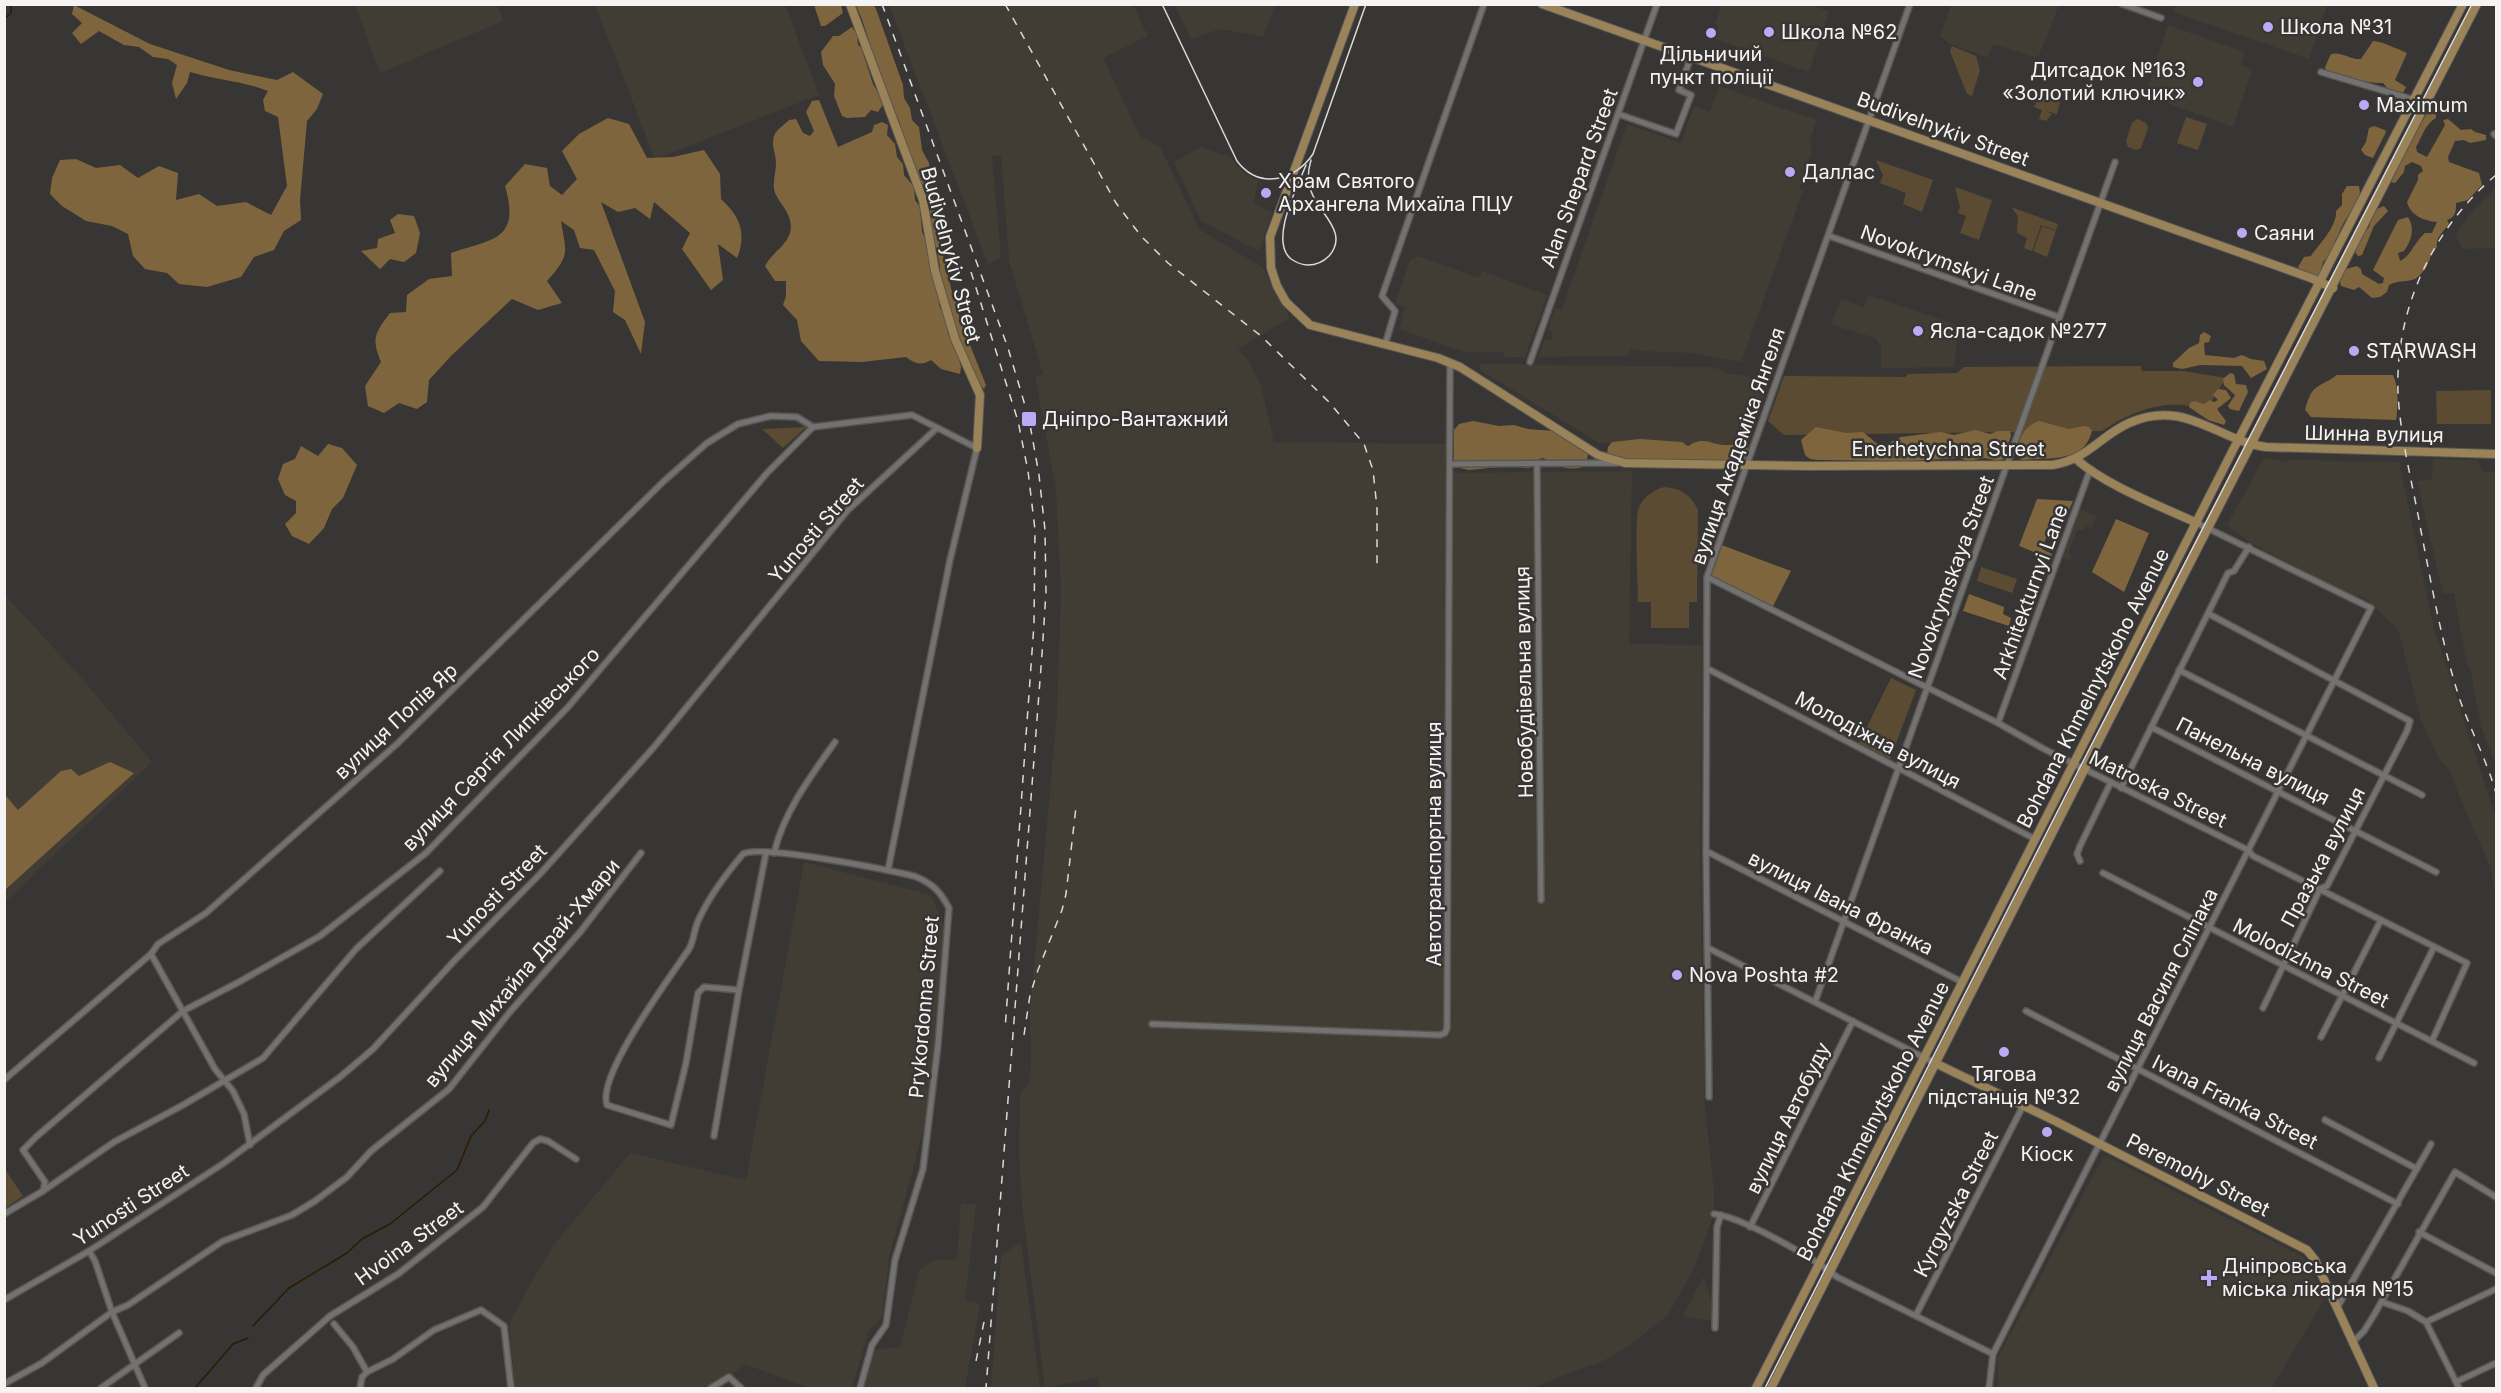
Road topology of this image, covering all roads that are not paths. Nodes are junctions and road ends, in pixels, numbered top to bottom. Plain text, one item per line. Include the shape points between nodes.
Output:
1 (850, 4) edge
2 (1355, 4) edge
3 (1484, 4) edge
4 (1542, 4) edge
5 (1657, 4) edge
6 (1910, 4) edge
7 (2122, 4) edge
8 (2463, 4) edge
9 (2477, 4) edge
10 (2162, 18) dead end
11 (1644, 40) junction
12 (1691, 57) junction
13 (2321, 72) dead end
14 (2414, 100) junction
15 (2426, 106) junction
16 (1618, 114) junction
17 (1869, 120) junction
18 (2115, 162) dead end
19 (2100, 203) junction
20 (1829, 236) junction
21 (2321, 282) junction
22 (2333, 288) junction
23 (2059, 317) junction
24 (1385, 345) junction
25 (1450, 362) junction
26 (1530, 362) dead end
27 (813, 427) junction
28 (937, 428) junction
29 (2238, 440) junction
30 (2252, 445) junction
31 (976, 448) junction
32 (2496, 454) edge
33 (2076, 459) junction
34 (1537, 463) junction
35 (1625, 463) junction
36 (1451, 464) junction
37 (1746, 465) junction
38 (2006, 466) junction
39 (2090, 470) junction
40 (2197, 523) junction
41 (2209, 529) junction
42 (2249, 547) junction
43 (1707, 577) junction
44 (2209, 614) junction
45 (1708, 669) junction
46 (2179, 670) junction
47 (2334, 680) junction
48 (1927, 687) junction
49 (1998, 723) junction
50 (2151, 727) junction
51 (2306, 734) junction
52 (835, 742) dead end
53 (2073, 764) junction
54 (1898, 767) junction
55 (2084, 769) junction
56 (2384, 775) junction
57 (2111, 782) junction
58 (2121, 788) junction
59 (2278, 789) junction
60 (2422, 795) dead end
61 (2355, 830) junction
62 (2035, 839) junction
63 (2248, 850) junction
64 (1706, 851) junction
65 (641, 853) dead end
66 (766, 853) junction
67 (774, 853) junction
68 (2080, 861) dead end
69 (888, 870) junction
70 (440, 871) dead end
71 (2436, 872) dead end
72 (2103, 873) dead end
73 (2320, 889) junction
74 (1541, 900) dead end
75 (1843, 920) junction
76 (2381, 920) junction
77 (2210, 930) junction
78 (2434, 946) junction
79 (1708, 948) junction
80 (152, 954) junction
81 (2284, 967) junction
82 (1962, 982) junction
83 (739, 990) junction
84 (2343, 996) junction
85 (1815, 1002) junction
86 (2263, 1008) dead end
87 (183, 1011) junction
88 (2026, 1011) dead end
89 (1853, 1021) junction
90 (2398, 1023) junction
91 (1152, 1024) dead end
92 (2321, 1036) dead end
93 (2432, 1041) junction
94 (1924, 1057) junction
95 (2379, 1058) dead end
96 (1935, 1063) junction
97 (2474, 1063) dead end
98 (2138, 1070) junction
99 (4, 1080) edge
100 (223, 1081) junction
101 (1709, 1097) dead end
102 (2023, 1106) junction
103 (2325, 1120) dead end
104 (714, 1136) dead end
105 (2100, 1144) junction
106 (2431, 1144) dead end
107 (250, 1145) junction
108 (576, 1159) dead end
109 (2417, 1169) junction
110 (43, 1191) junction
111 (2496, 1197) edge
112 (2398, 1204) junction
113 (4, 1214) edge
114 (1714, 1214) dead end
115 (1721, 1215) junction
116 (1750, 1227) junction
117 (2419, 1232) junction
118 (89, 1251) junction
119 (1820, 1263) junction
120 (1830, 1271) junction
121 (2496, 1273) edge
122 (2496, 1288) edge
123 (4, 1300) edge
124 (2382, 1302) junction
125 (2337, 1308) junction
126 (112, 1312) junction
127 (1916, 1315) junction
128 (2426, 1322) junction
129 (334, 1324) dead end
130 (1715, 1328) dead end
131 (179, 1333) dead end
132 (2352, 1342) junction
133 (1993, 1354) junction
134 (2496, 1363) edge
135 (135, 1364) junction
136 (367, 1372) junction
137 (2456, 1382) junction
138 (4, 1384) edge
139 (101, 1389) edge
140 (145, 1389) edge
141 (256, 1389) edge
142 (360, 1389) edge
143 (511, 1389) edge
144 (711, 1389) edge
145 (741, 1389) edge
146 (860, 1389) edge
147 (1756, 1389) edge
148 (1771, 1389) edge
149 (1989, 1389) edge
150 (2374, 1389) edge
151 (2459, 1389) edge

1 - 31 main road, Budivelnykiv Street via 923,200 935,271 955,339 980,395
2 - 24 main road, Enerhetychna Street via 1270,237 1269,252 1274,277 1286,302 1300,318 1310,325
3 - 24 street via 1382,296 1395,311
4 - 11 main road, Budivelnykiv Street
5 - 11 street, Alan Shepard Street
6 - 17 street, вулиця Академіка Янгеля
7 - 10 street
8 - 14 main road, Bohdana Khmelnytskoho Avenue
9 - 15 main road, Bohdana Khmelnytskoho Avenue
11 - 12 main road, Budivelnykiv Street
11 - 16 street, Alan Shepard Street
12 - 16 street via 1679,90 1691,95 1676,134
12 - 17 main road, Budivelnykiv Street
13 - 14 street
14 - 15 street
14 - 21 main road, Bohdana Khmelnytskoho Avenue
15 - 22 main road, Bohdana Khmelnytskoho Avenue
16 - 26 street, Alan Shepard Street
17 - 19 main road, Budivelnykiv Street
17 - 20 street, вулиця Академіка Янгеля
18 - 19 street, Novokrymskaya Street
19 - 21 main road, Budivelnykiv Street
19 - 23 street, Novokrymskaya Street
20 - 23 street, Novokrymskyi Lane
20 - 37 street, вулиця Академіка Янгеля
21 - 22 main road, Budivelnykiv Street
21 - 29 main road, Bohdana Khmelnytskoho Avenue
22 - 30 main road, Bohdana Khmelnytskoho Avenue
23 - 38 street, Novokrymskaya Street
24 - 25 main road, Enerhetychna Street
25 - 35 main road, Enerhetychna Street via 1598,455
25 - 36 street, Автотранспортна вулиця
27 - 28 street via 912,415
27 - 80 street, вулиця Попів Яр via 797,417 771,416 738,424 706,443 398,743 247,878 206,913 158,944
27 - 87 street, вулиця Сергія Липківського via 766,473 569,706 426,854 320,936
28 - 31 street
28 - 107 street, Yunosti Street via 848,510 654,747 540,874 373,1049
29 - 30 main road, Enerhetychna Street
29 - 33 main road, Enerhetychna Street via 2196,420 2151,417 2126,424
29 - 40 main road, Bohdana Khmelnytskoho Avenue
30 - 32 main road, Шинна вулиця
30 - 41 main road, Bohdana Khmelnytskoho Avenue
31 - 69 street
33 - 38 main road, Enerhetychna Street via 2052,465
33 - 39 main road
34 - 35 street, Enerhetychna Street
34 - 36 street, Enerhetychna Street
34 - 74 street, Новобудівельна вулиця
35 - 37 main road, Enerhetychna Street
36 - 91 street, Автотранспортна вулиця via 1448,1028 1440,1035
37 - 38 main road, Enerhetychna Street
37 - 43 street, вулиця Академіка Янгеля
38 - 48 street, Novokrymskaya Street
39 - 40 main road
39 - 49 street, Arkhitekturnyi Lane
40 - 41 street
40 - 53 main road, Bohdana Khmelnytskoho Avenue
41 - 42 street
41 - 55 main road, Bohdana Khmelnytskoho Avenue
42 - 44 street via 2229,573
42 - 47 street, вулиця Василя Сліпака via 2371,608
43 - 45 street, вулиця Академіка Янгеля
43 - 48 street, Matroska Street
44 - 46 street
44 - 47 street
45 - 54 street, Молодіжна вулиця
45 - 64 street, вулиця Академіка Янгеля
46 - 50 street
46 - 51 street
47 - 51 street, вулиця Василя Сліпака
47 - 56 street, Празька вулиця via 2410,721
48 - 49 street, Matroska Street
48 - 54 street, Novokrymskaya Street
49 - 53 street, Matroska Street
50 - 58 street
50 - 59 street, Панельна вулиця
51 - 56 street
51 - 59 street, вулиця Василя Сліпака
52 - 67 street via 804,786 779,834
53 - 55 street, Matroska Street
53 - 62 main road, Bohdana Khmelnytskoho Avenue
54 - 62 street, Молодіжна вулиця
54 - 75 street, Novokrymskaya Street
55 - 57 street, Matroska Street
55 - 96 main road, Bohdana Khmelnytskoho Avenue
56 - 60 street
56 - 61 street, Празька вулиця
57 - 58 street, Matroska Street
57 - 68 street via 2080,846
58 - 63 street, Matroska Street
59 - 61 street, Панельна вулиця
59 - 63 street, вулиця Василя Сліпака
61 - 71 street, Панельна вулиця
61 - 73 street, Празька вулиця via 2327,886
62 - 82 main road, Bohdana Khmelnytskoho Avenue
63 - 73 street, Matroska Street
63 - 77 street, вулиця Василя Сліпака
64 - 75 street, вулиця Івана Франка
64 - 79 street, вулиця Академіка Янгеля
65 - 126 street, вулиця Михайла Драй-Хмари via 449,1089 315,1201 292,1215 223,1241
66 - 67 street, Prykordonna Street
66 - 83 street
66 - 83 street via 743,854 706,904 690,948 617,1062 605,1098 607,1105 671,1125 698,993 704,987
67 - 69 street, Prykordonna Street
69 - 146 street, Prykordonna Street via 930,882 949,908 923,1169 895,1260 886,1324 872,1345
70 - 100 street, вулиця Сергія Липківського via 356,949 263,1058
72 - 77 street, Molodizhna Street
73 - 76 street, Matroska Street
73 - 81 street, Празька вулиця
75 - 82 street, вулиця Івана Франка
75 - 85 street, Novokrymskaya Street
76 - 78 street, Matroska Street
76 - 84 street
77 - 81 street, Molodizhna Street
77 - 98 street, вулиця Василя Сліпака
78 - 90 street
78 - 93 street, Matroska Street via 2467,963
79 - 85 street
79 - 101 street, вулиця Академіка Янгеля
80 - 87 street
80 - 99 street, вулиця Попів Яр
81 - 84 street, Molodizhna Street
81 - 86 street, Празька вулиця
82 - 94 main road, Bohdana Khmelnytskoho Avenue
83 - 104 street
84 - 90 street, Molodizhna Street
84 - 92 street
85 - 89 street
87 - 100 street
87 - 110 street, вулиця Сергія Липківського via 23,1150 45,1182
88 - 98 street, Ivana Franka Street
89 - 94 street
89 - 116 street, вулиця Автобуду
90 - 93 street, Molodizhna Street
90 - 95 street
93 - 97 street, Molodizhna Street
94 - 96 street
94 - 119 main road, Bohdana Khmelnytskoho Avenue
96 - 102 main road, Peremohy Street
96 - 120 main road, Bohdana Khmelnytskoho Avenue
98 - 105 street, вулиця Василя Сліпака
98 - 112 street, Ivana Franka Street
100 - 107 street via 233,1091 244,1114
100 - 110 street, вулиця Сергія Липківського via 114,1142
102 - 105 main road, Peremohy Street
102 - 127 street, Kyrgyzska Street
103 - 109 street
105 - 125 main road, Peremohy Street via 2307,1250
105 - 133 street, вулиця Василя Сліпака
106 - 109 street
107 - 118 street, Yunosti Street
108 - 141 street, Hvoina Street via 548,1141 540,1139 533,1143 483,1207 398,1274 330,1316 263,1375
109 - 112 street
110 - 113 street, вулиця Сергія Липківського
111 - 117 street via 2455,1172
112 - 125 street
114 - 115 street
115 - 116 street
115 - 130 street via 1717,1227
116 - 119 street
117 - 121 street
117 - 124 street
118 - 123 street, Yunosti Street
118 - 126 street
119 - 120 street
119 - 147 main road, Bohdana Khmelnytskoho Avenue
120 - 127 street
120 - 148 main road, Bohdana Khmelnytskoho Avenue
122 - 128 street
124 - 128 street
124 - 132 street
125 - 132 main road, Peremohy Street
126 - 135 street
126 - 138 street, вулиця Михайла Драй-Хмари via 42,1363
127 - 133 street
128 - 137 street
129 - 136 street
131 - 135 street
132 - 150 main road, Peremohy Street
133 - 149 street, вулиця Василя Сліпака
134 - 137 street
135 - 139 street
135 - 140 street
136 - 142 street
136 - 143 street via 434,1330 481,1310 504,1326
137 - 151 street
144 - 145 street via 729,1377

